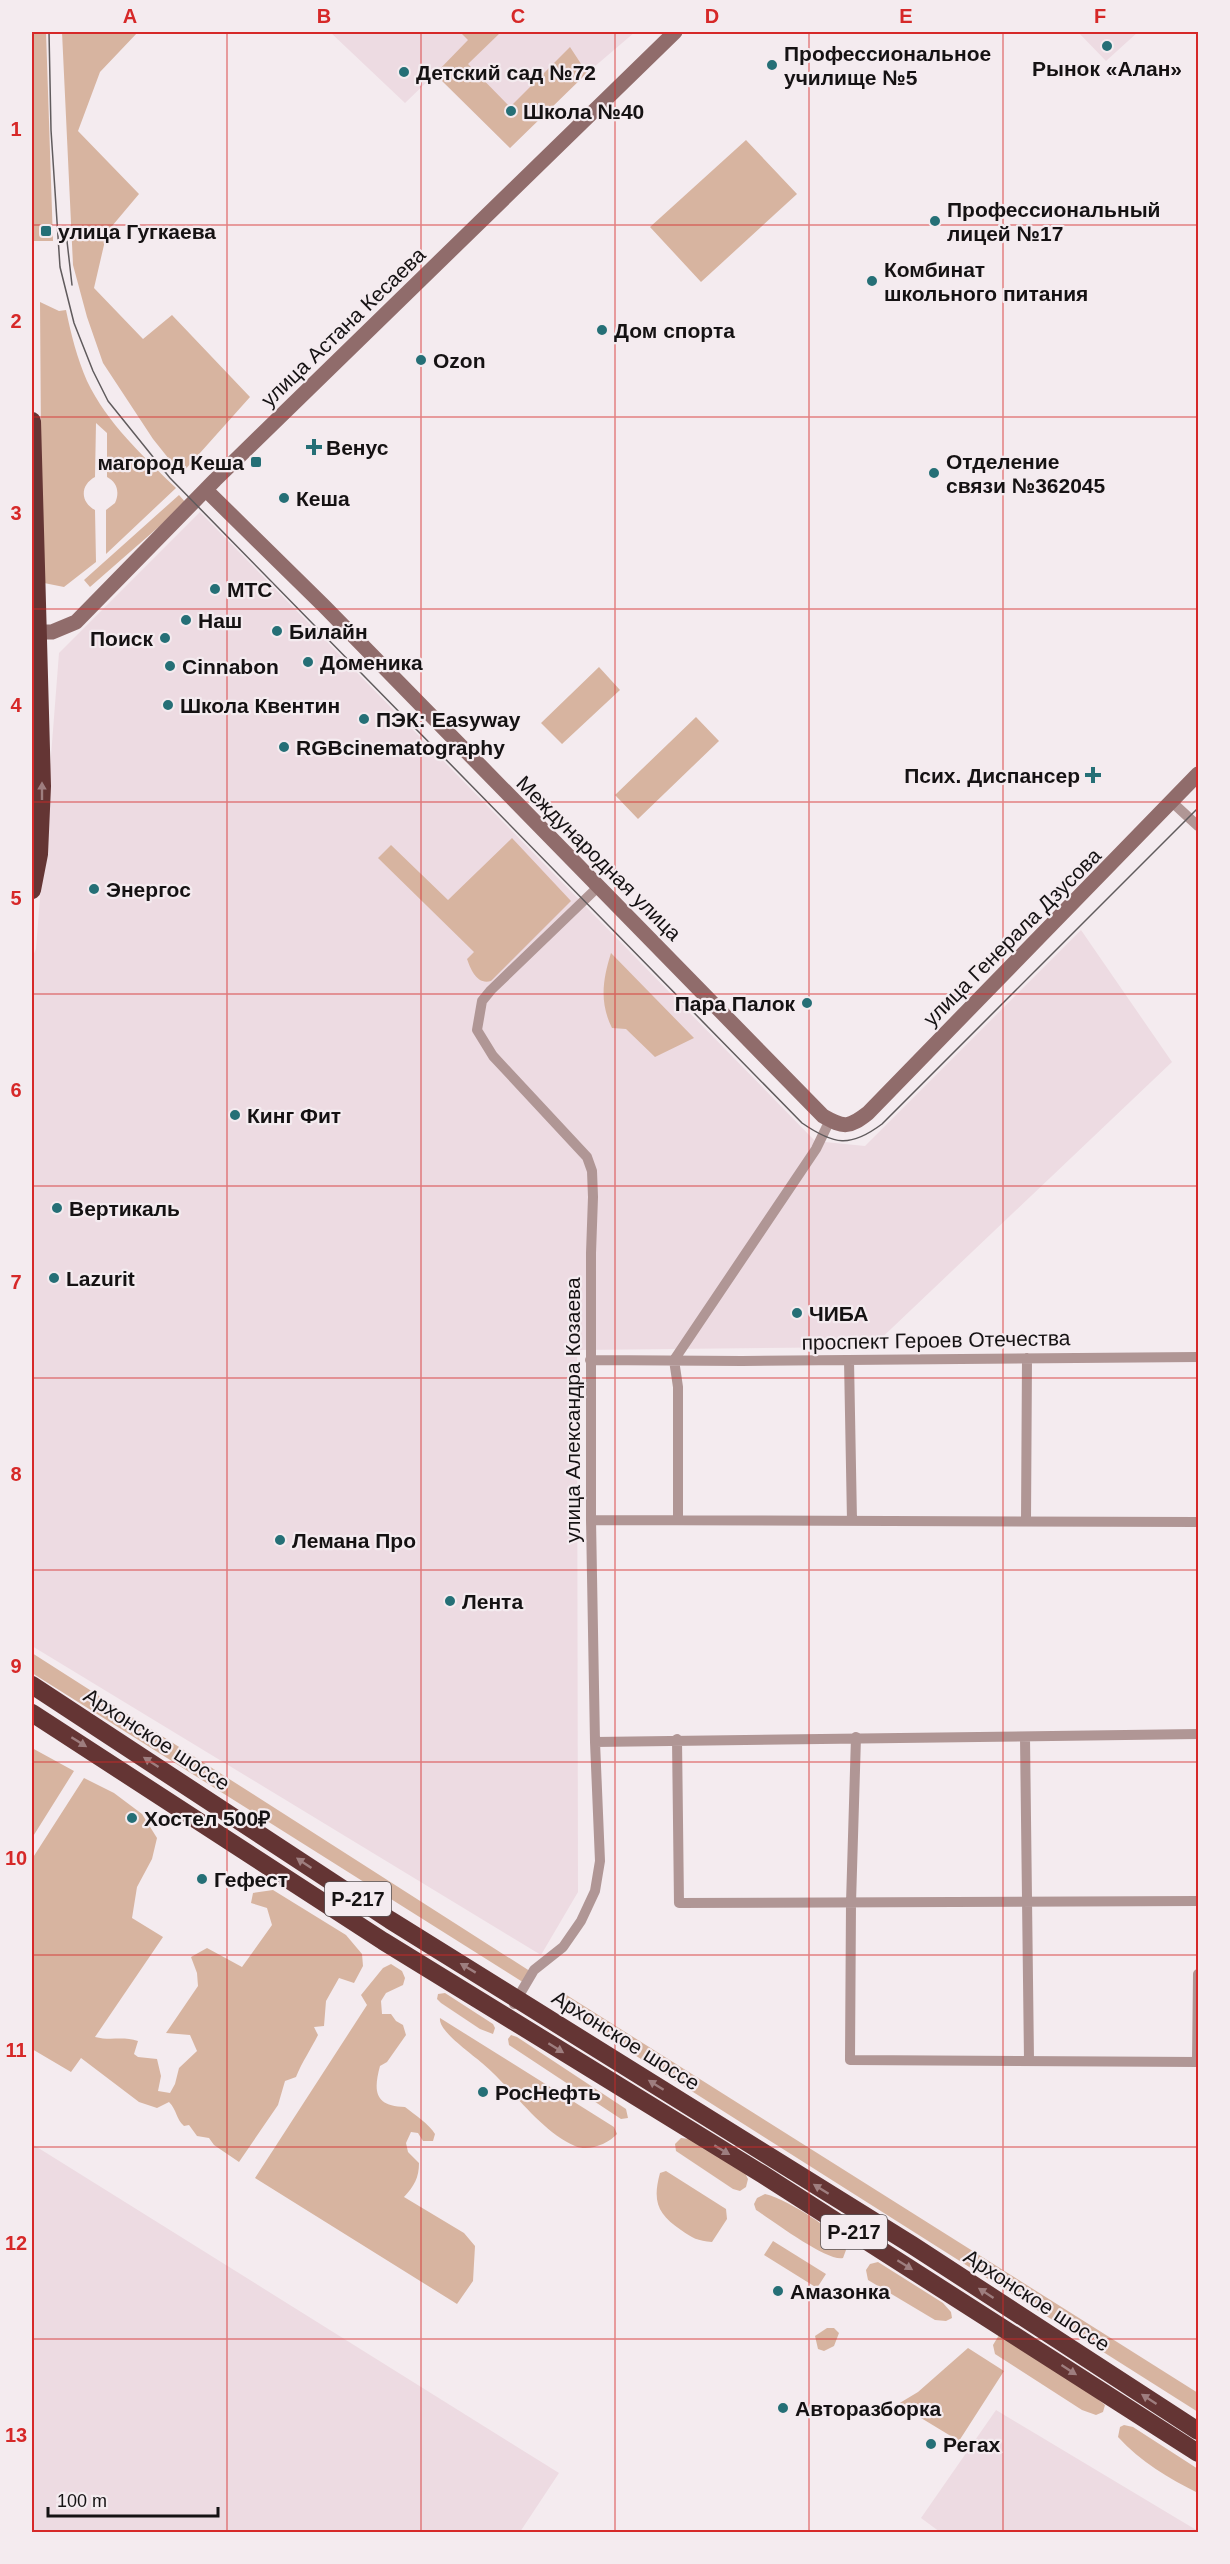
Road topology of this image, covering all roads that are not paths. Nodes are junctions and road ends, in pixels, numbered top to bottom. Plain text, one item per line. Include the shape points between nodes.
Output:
1 (675, 32) edge
2 (32, 421) edge
3 (206, 490) junction
4 (35, 632) edge
5 (1198, 774) edge
6 (1173, 803) junction
7 (1198, 826) edge
8 (599, 886) junction
9 (32, 890) edge
10 (830, 1120) junction
11 (1198, 1357) edge
12 (1028, 1358) junction
13 (590, 1360) junction
14 (674, 1360) junction
15 (849, 1360) junction
16 (591, 1520) junction
17 (678, 1520) junction
18 (852, 1521) junction
19 (1026, 1521) junction
20 (1198, 1522) edge
21 (32, 1685) edge
22 (32, 1713) edge
23 (1198, 1734) edge
24 (856, 1737) junction
25 (1025, 1738) junction
26 (677, 1739) junction
27 (595, 1742) junction
28 (1026, 1900) junction
29 (1198, 1901) edge
30 (850, 1903) junction
31 (1198, 1974) edge
32 (518, 1998) junction
33 (506, 2017) junction
34 (1029, 2060) junction
35 (1198, 2062) edge
36 (1198, 2431) edge
37 (1198, 2452) edge

1 - 3 street, улица Астана Кесаева
2 - 4 highway
3 - 4 street, улица Астана Кесаева via 76,622 52,632
3 - 8 street, Международная улица
9 -> 4 highway via 42,818
5 - 6 street, улица Генерала Дзусова
6 - 7 street
6 - 10 street, улица Генерала Дзусова via 868,1113 842,1126
8 - 10 street, Международная улица
8 - 13 street, улица Александра Козаева via 491,990 482,1001 477,1030 493,1056 587,1156 593,1197
10 - 14 street via 816,1149
11 - 12 street, проспект Героев Отечества
12 - 15 street, проспект Героев Отечества
12 - 19 street
13 - 14 street, проспект Героев Отечества
13 - 16 street, улица Александра Козаева
14 - 15 street, проспект Героев Отечества
14 - 17 street via 678,1387
15 - 18 street
16 - 17 street
16 - 27 street, улица Александра Козаева
17 - 18 street
18 - 19 street
19 - 20 street
32 -> 21 highway, Архонское шоссе / Р-217 via 390,1920
22 -> 33 highway, Архонское шоссе / Р-217
23 - 25 street
24 - 25 street
24 - 26 street
24 - 30 street
25 - 28 street
26 - 27 street
26 - 30 street via 679,1903
27 - 32 street, улица Александра Козаева via 600,1861 595,1891 581,1922 563,1947 534,1970
28 - 29 street
28 - 30 street
28 - 34 street
30 - 34 street via 850,2060
31 - 35 street
32 - 33 street, улица Александра Козаева
36 -> 32 highway, Архонское шоссе / Р-217
33 -> 37 highway, Архонское шоссе / Р-217
34 - 35 street

